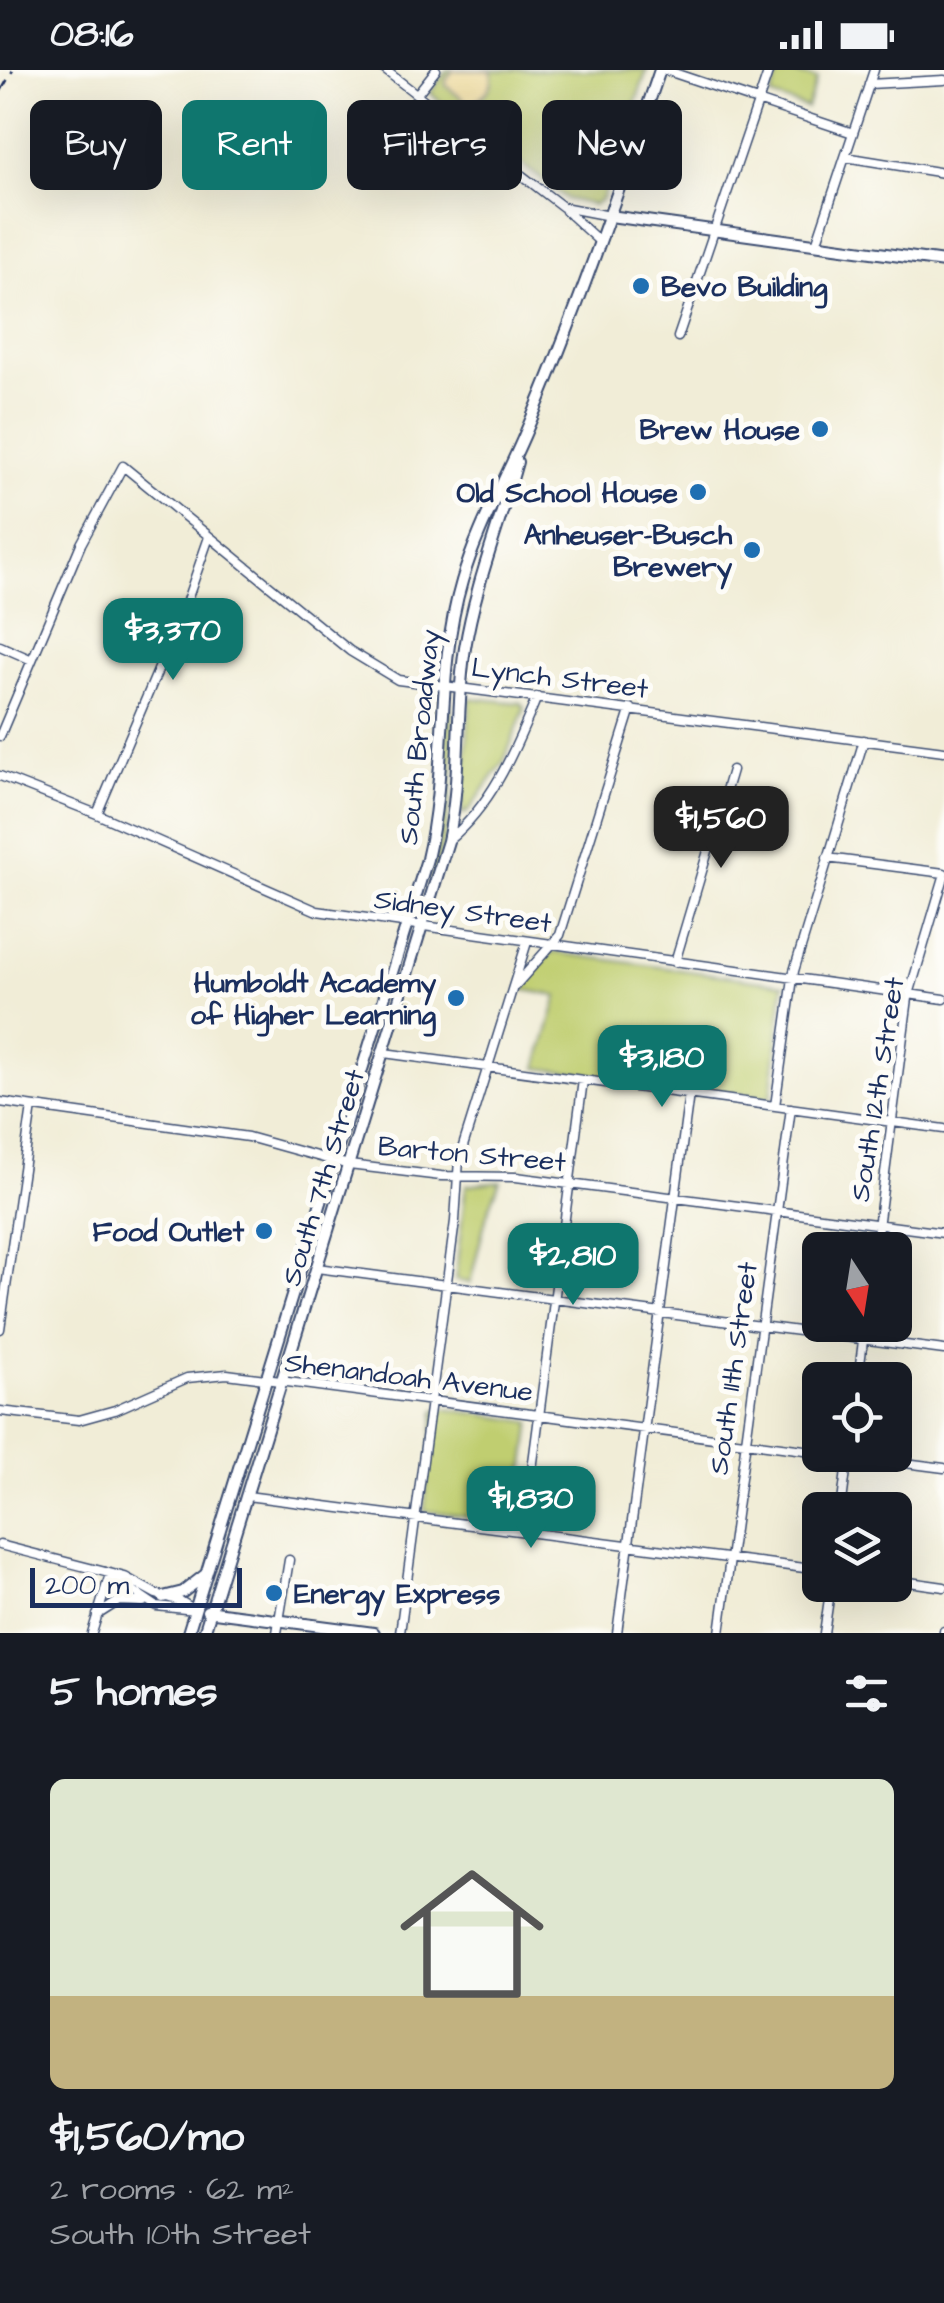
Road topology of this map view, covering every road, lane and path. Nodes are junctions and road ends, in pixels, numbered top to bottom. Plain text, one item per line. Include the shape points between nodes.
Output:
1 (385, 70) edge
2 (436, 70) edge
3 (662, 70) edge
4 (769, 70) edge
5 (874, 70) edge
6 (944, 80) edge
7 (869, 84) junction
8 (417, 94) junction
9 (757, 103) junction
10 (853, 133) junction
11 (844, 157) junction
12 (944, 173) edge
13 (564, 207) junction
14 (610, 216) junction
15 (715, 230) junction
16 (601, 242) junction
17 (816, 244) junction
18 (944, 262) edge
19 (678, 336) dead end
20 (524, 437) junction
21 (210, 537) junction
22 (0, 646) edge
23 (32, 660) junction
24 (443, 685) junction
25 (461, 688) junction
26 (537, 696) junction
27 (631, 708) junction
28 (0, 736) edge
29 (864, 740) junction
30 (944, 751) edge
31 (732, 770) dead end
32 (0, 776) edge
33 (97, 814) junction
34 (448, 840) junction
35 (827, 858) junction
36 (944, 875) edge
37 (423, 876) joint
38 (408, 926) junction
39 (423, 928) junction
40 (526, 942) junction
41 (552, 946) junction
42 (675, 962) junction
43 (792, 979) junction
44 (512, 988) junction
45 (909, 994) junction
46 (944, 999) edge
47 (384, 1054) junction
48 (488, 1067) junction
49 (583, 1080) junction
50 (689, 1094) junction
51 (0, 1102) edge
52 (775, 1106) junction
53 (32, 1107) junction
54 (790, 1108) junction
55 (892, 1122) junction
56 (944, 1129) edge
57 (335, 1161) junction
58 (349, 1165) junction
59 (459, 1176) junction
60 (570, 1184) junction
61 (675, 1198) junction
62 (776, 1211) junction
63 (878, 1225) junction
64 (877, 1232) edge
65 (944, 1234) edge
66 (317, 1268) junction
67 (446, 1285) junction
68 (556, 1298) junction
69 (660, 1313) junction
70 (761, 1326) junction
71 (0, 1330) edge
72 (802, 1332) edge
73 (879, 1342) edge
74 (944, 1350) edge
75 (268, 1380) junction
76 (283, 1382) junction
77 (430, 1401) junction
78 (0, 1411) edge
79 (539, 1415) junction
80 (644, 1429) junction
81 (745, 1442) junction
82 (802, 1450) edge
83 (912, 1464) edge
84 (944, 1468) edge
85 (247, 1496) junction
86 (415, 1518) junction
87 (524, 1531) junction
88 (0, 1545) edge
89 (628, 1545) junction
90 (730, 1558) junction
91 (289, 1560) dead end
92 (802, 1568) edge
93 (110, 1574) junction
94 (206, 1574) junction
95 (912, 1582) edge
96 (944, 1586) edge
97 (163, 1597) junction
98 (829, 1602) edge
99 (150, 1604) junction
100 (195, 1610) junction
101 (211, 1612) junction
102 (97, 1615) junction
103 (278, 1627) edge
104 (92, 1633) edge
105 (188, 1633) edge
106 (204, 1633) edge
107 (374, 1633) edge
108 (400, 1633) edge
109 (617, 1633) edge
110 (720, 1633) edge
111 (824, 1633) edge

1 - 8 street
2 - 8 street
3 - 9 street
3 - 14 main road, South Broadway
4 - 9 street
5 - 7 street
6 - 7 street
7 - 10 street
8 - 13 street
9 - 10 street
9 - 15 street
10 - 11 street
11 - 12 street
11 - 17 street
13 - 14 street
13 - 16 street
14 - 15 main road
14 - 16 main road, South Broadway
15 - 17 main road
15 - 19 street
16 - 20 main road, South Broadway
17 - 18 main road
20 - 24 main road, South Broadway via 462,580
20 - 25 main road, South Broadway via 473,610
21 - 23 street, Lynch Street via 122,466
21 - 24 street, Lynch Street via 350,651 398,680
21 - 33 street
22 - 23 street
23 - 28 street
24 - 25 street, Lynch Street
24 - 37 main road, South Broadway via 440,784
25 - 26 street, Lynch Street
25 - 34 main road, South Broadway
26 - 27 street, Lynch Street
26 - 34 street, South 7th Street via 508,767
27 - 29 street, Lynch Street
27 - 41 street
29 - 30 street, Lynch Street
29 - 35 street
31 - 42 street
32 - 33 street, Sidney Street
33 - 38 street, Sidney Street via 318,911
34 - 39 main road, South 7th Street
35 - 36 street
35 - 43 street
36 - 45 street, South 12th Street
37 - 38 main road, South 7th Street
38 - 39 street, Sidney Street
38 - 57 main road, South 7th Street
39 - 40 street, Sidney Street
39 - 47 main road, South 7th Street
40 - 41 street, Sidney Street
40 - 44 street
41 - 42 street, Sidney Street
41 - 44 street
42 - 43 street, Sidney Street
43 - 45 street, Sidney Street
43 - 52 street
44 - 48 street
45 - 46 street, Sidney Street
45 - 55 street, South 12th Street
47 - 48 street
47 - 58 main road, South 7th Street
48 - 49 street
48 - 59 street
49 - 50 street
49 - 60 street
50 - 52 street
50 - 61 street
51 - 53 street, Barton Street
52 - 54 street
53 - 57 street, Barton Street via 248,1137
53 - 71 street
54 - 55 street
54 - 62 street, South 11th Street
55 - 56 street
55 - 63 street, South 12th Street
57 - 58 street, Barton Street
57 - 75 main road, South 7th Street
58 - 59 street, Barton Street
58 - 66 main road, South 7th Street
59 - 60 street, Barton Street
59 - 67 street
60 - 61 street, Barton Street
60 - 68 street
61 - 62 street, Barton Street
61 - 69 street
62 - 63 street, Barton Street
62 - 70 street, South 11th Street
63 - 64 street, South 12th Street
63 - 65 street, Barton Street
66 - 67 street
66 - 76 main road, South 7th Street
67 - 68 street
67 - 77 street
68 - 69 street
68 - 79 street
69 - 70 street
69 - 80 street
70 - 72 street
70 - 81 street, South 11th Street
73 - 74 street
75 - 76 street, Shenandoah Avenue
75 - 78 street, Shenandoah Avenue via 228,1374 187,1378 79,1420
75 - 94 main road, South 7th Street
76 - 77 street, Shenandoah Avenue
76 - 85 main road, South 7th Street
77 - 79 street, Shenandoah Avenue
77 - 86 street
79 - 80 street, Shenandoah Avenue
79 - 87 street
80 - 81 street, Shenandoah Avenue
80 - 89 street
81 - 82 street, Shenandoah Avenue
81 - 90 street, South 11th Street
83 - 84 street
85 - 86 street
85 - 101 main road, South 7th Street
86 - 87 street
86 - 108 street
87 - 89 street
88 - 93 street
89 - 90 street
89 - 109 street
90 - 92 street
90 - 110 street, South 11th Street
91 - 103 street
93 - 97 street
93 - 99 street
93 - 102 street
94 - 97 main road
94 - 100 main road, South 7th Street
95 - 96 street
97 - 100 street
98 - 111 street
99 - 100 street
99 - 102 street via 119,1601
100 - 101 main road
100 - 105 main road, South 7th Street
101 - 103 main road
101 - 106 main road, South 7th Street
102 - 104 street
103 - 107 main road

